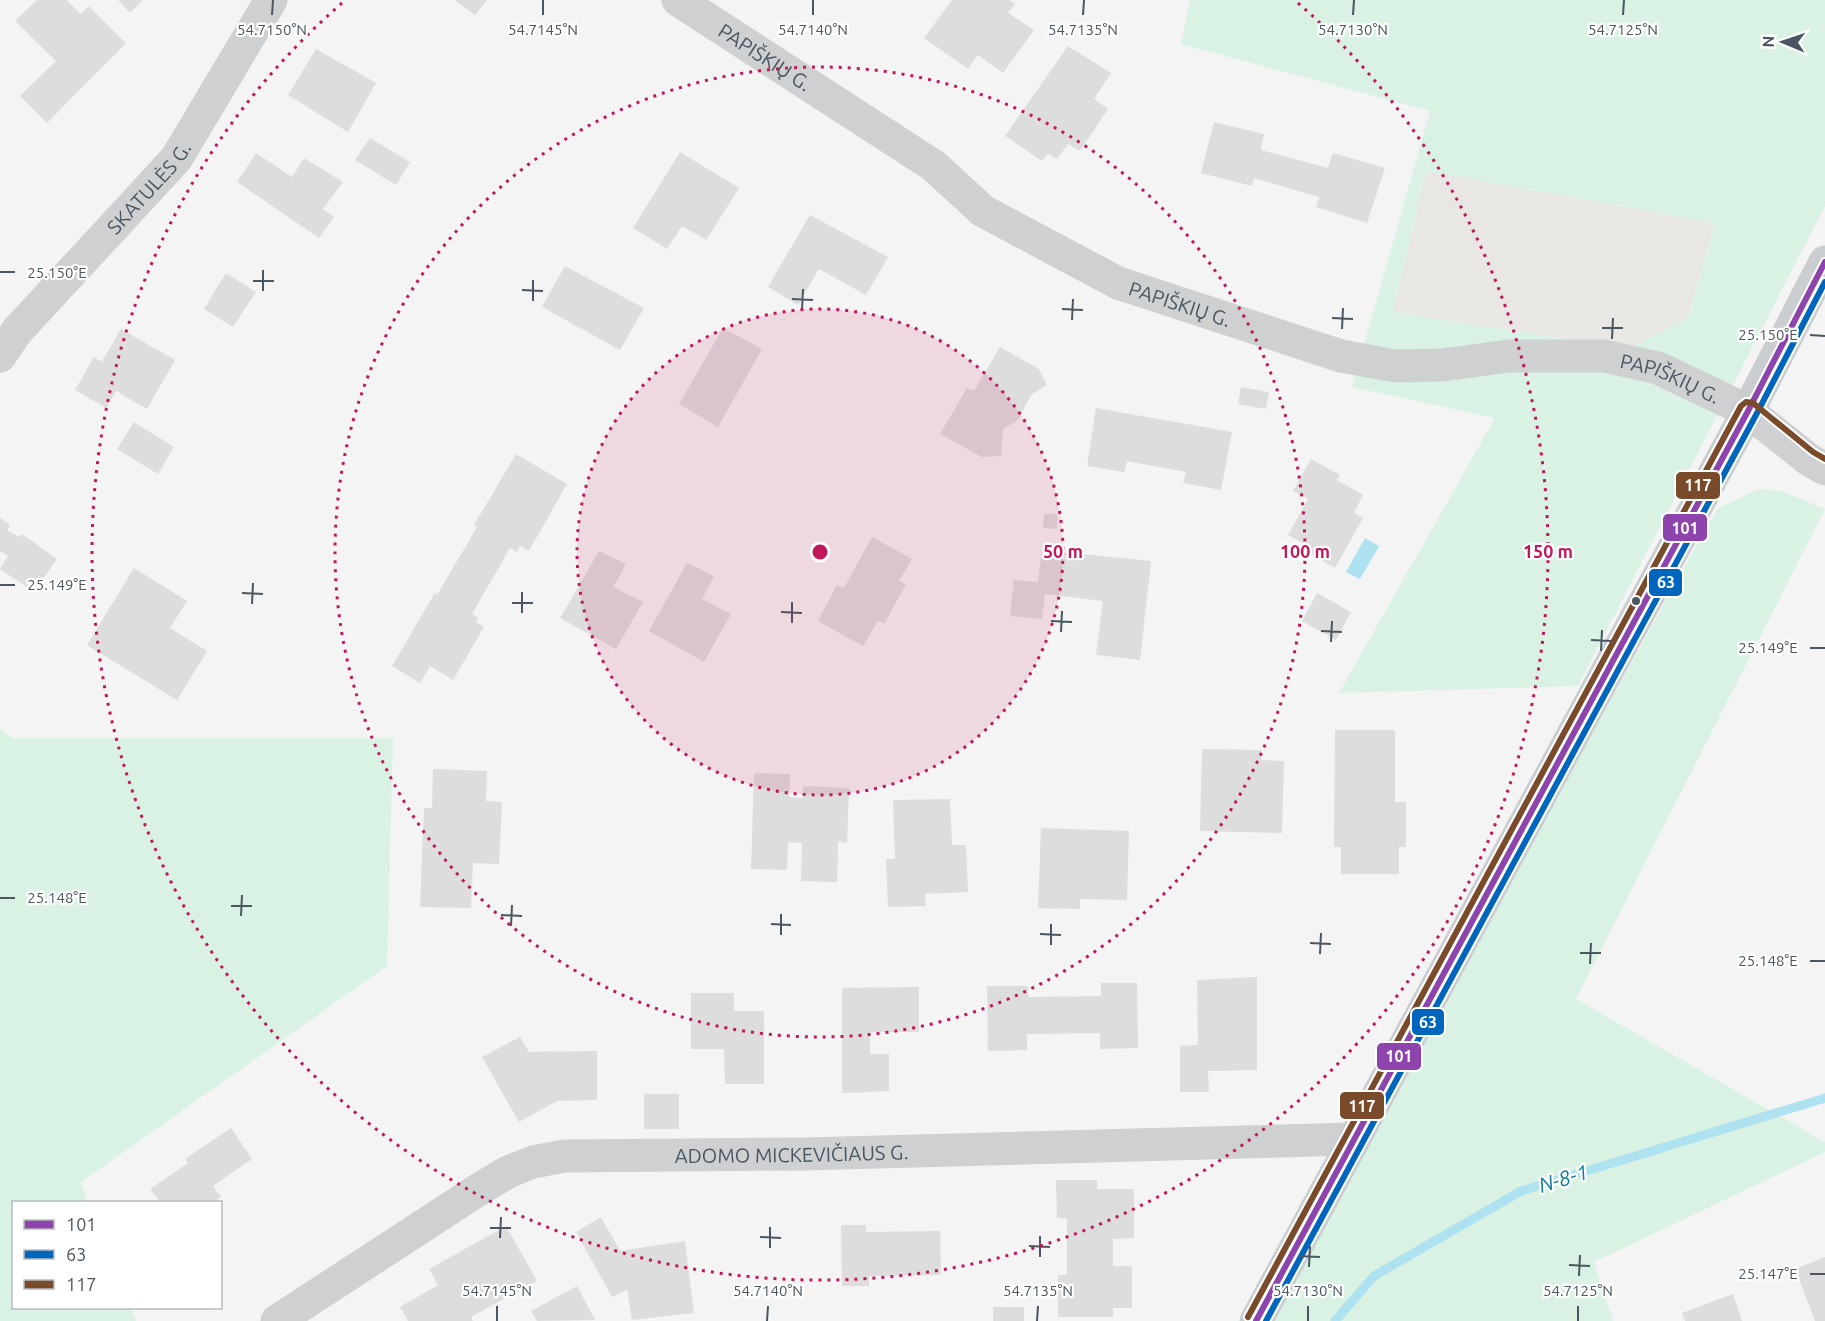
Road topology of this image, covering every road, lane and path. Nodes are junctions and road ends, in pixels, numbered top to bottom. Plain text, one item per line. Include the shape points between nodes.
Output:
1 (271, 0) edge
2 (678, 0) edge
3 (1825, 262) edge
4 (0, 356) edge
5 (1748, 411) junction
6 (1825, 469) edge
7 (1353, 1139) junction
8 (277, 1321) edge
9 (1256, 1321) edge

1 - 4 street, SKATULĖS G. via 176,159 17,331
2 - 5 street, PAPIŠKIŲ G. via 934,166 983,211 1119,283 1341,356 1395,366 1443,365 1508,356 1604,356 1658,368
3 - 5 main road
5 - 6 street, PAPIŠKIŲ G.
5 - 7 main road
7 - 8 street, ADOMO MICKEVIČIAUS G. via 806,1154 565,1156 508,1172
7 - 9 main road

